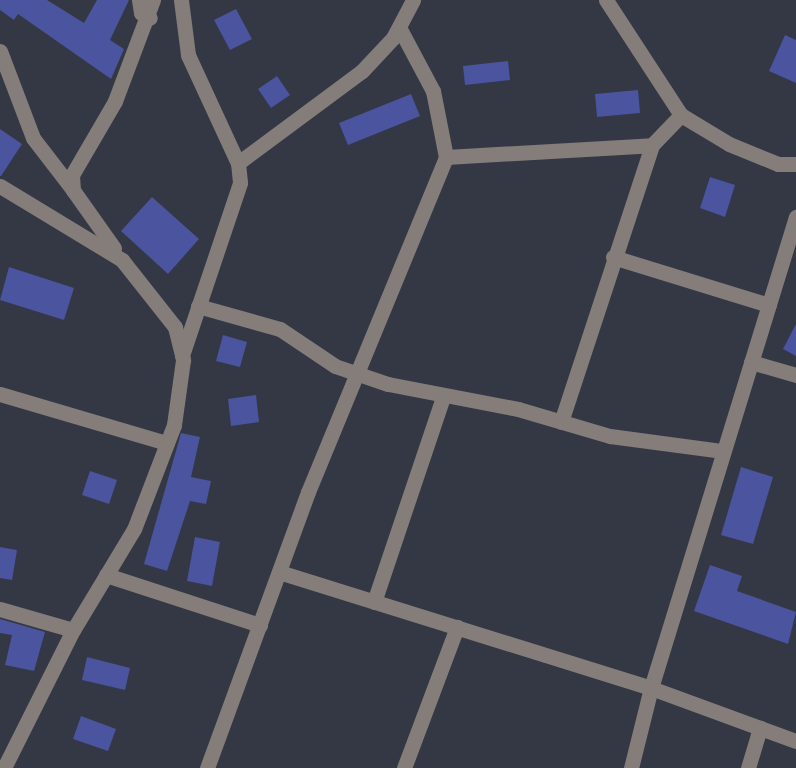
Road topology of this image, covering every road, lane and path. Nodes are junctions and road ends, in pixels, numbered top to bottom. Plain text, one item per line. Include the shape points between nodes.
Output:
1 (139, 0) edge
2 (153, 0) edge
3 (181, 0) edge
4 (413, 0) edge
5 (606, 0) edge
6 (150, 18) junction
7 (399, 27) junction
8 (0, 51) edge
9 (681, 115) junction
10 (652, 145) junction
11 (446, 157) junction
12 (238, 163) junction
13 (796, 164) edge
14 (0, 186) edge
15 (73, 190) junction
16 (796, 217) edge
17 (613, 257) junction
18 (122, 260) junction
19 (769, 305) junction
20 (198, 306) junction
21 (182, 355) junction
22 (751, 362) junction
23 (358, 374) junction
24 (796, 375) edge
25 (0, 394) edge
26 (443, 397) junction
27 (561, 422) junction
28 (167, 443) junction
29 (723, 451) junction
30 (279, 572) junction
31 (106, 575) junction
32 (375, 602) junction
33 (0, 609) edge
34 (260, 625) junction
35 (457, 627) junction
36 (73, 630) junction
37 (651, 688) junction
38 (760, 728) junction
39 (796, 741) edge
40 (9, 767) edge
41 (207, 768) edge
42 (404, 768) edge
43 (631, 768) edge
44 (748, 768) edge

1 - 6 street via 141,13
2 - 6 street
3 - 12 street via 188,55
4 - 7 street
5 - 9 street
6 - 15 street via 115,101 72,175
7 - 11 street via 433,91
7 - 12 street via 362,71
8 - 15 street via 33,138
9 - 10 street
9 - 13 street via 729,144 778,164
10 - 11 street
10 - 17 street
11 - 23 street
12 - 20 street via 240,183 230,224
14 - 18 street
15 - 18 street
16 - 19 street
17 - 19 street
17 - 27 street
18 - 21 street via 175,327
19 - 22 street
20 - 21 street
20 - 23 street via 280,329 335,366
21 - 28 street
22 - 24 street
22 - 29 street
23 - 26 street
23 - 30 street
25 - 28 street
26 - 27 street via 518,409
26 - 32 street
27 - 29 street via 610,436
28 - 31 street via 134,529
29 - 37 street
30 - 32 street
30 - 34 street
31 - 34 street
31 - 36 street
32 - 35 street
33 - 36 street
34 - 41 street
35 - 37 street
35 - 42 street
36 - 40 street
37 - 38 street
37 - 43 street
38 - 39 street
38 - 44 street

